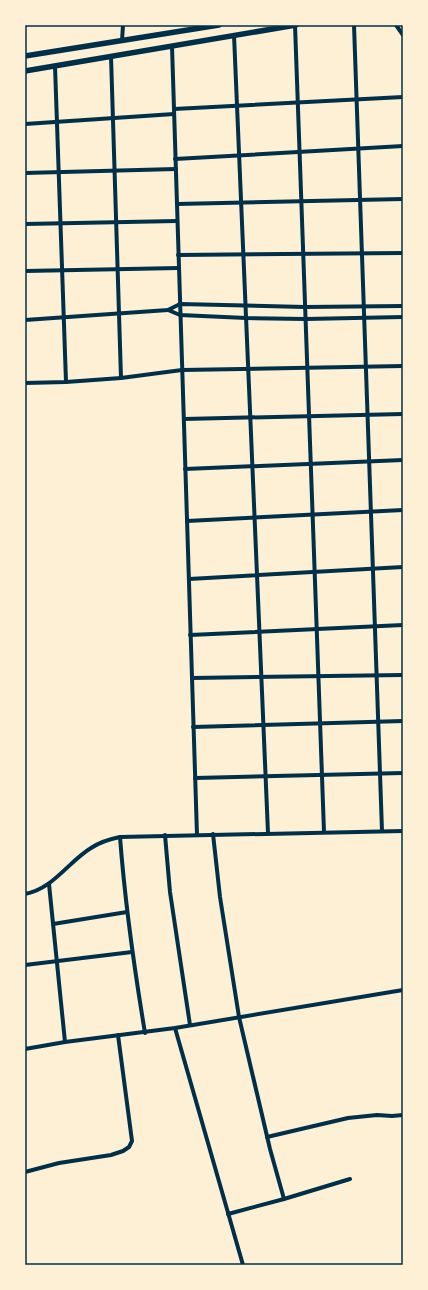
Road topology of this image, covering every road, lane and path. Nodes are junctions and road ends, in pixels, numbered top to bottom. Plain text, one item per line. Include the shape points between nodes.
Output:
1 (123, 25) edge
2 (219, 25) edge
3 (296, 25) edge
4 (354, 25) edge
5 (396, 25) edge
6 (234, 35) junction
7 (403, 36) edge
8 (122, 41) junction
9 (172, 46) junction
10 (25, 56) edge
11 (111, 56) junction
12 (55, 66) junction
13 (25, 71) edge
14 (403, 97) edge
15 (356, 99) junction
16 (298, 103) junction
17 (237, 106) junction
18 (174, 112) junction
19 (113, 118) junction
20 (57, 121) junction
21 (25, 124) edge
22 (403, 146) edge
23 (358, 149) junction
24 (300, 152) junction
25 (239, 156) junction
26 (175, 159) junction
27 (176, 169) junction
28 (115, 171) junction
29 (59, 172) junction
30 (25, 173) edge
31 (403, 199) edge
32 (360, 200) junction
33 (302, 201) junction
34 (242, 203) junction
35 (177, 204) junction
36 (177, 221) junction
37 (116, 223) junction
38 (25, 224) edge
39 (60, 224) junction
40 (362, 253) junction
41 (403, 253) edge
42 (244, 254) junction
43 (304, 254) junction
44 (178, 255) junction
45 (179, 268) junction
46 (118, 269) junction
47 (25, 270) edge
48 (62, 270) junction
49 (180, 304) junction
50 (246, 306) junction
51 (363, 306) junction
52 (403, 306) edge
53 (305, 307) junction
54 (168, 310) junction
55 (119, 313) junction
56 (180, 315) junction
57 (64, 317) junction
58 (403, 317) edge
59 (246, 318) junction
60 (364, 318) junction
61 (306, 319) junction
62 (25, 320) edge
63 (403, 366) edge
64 (365, 367) junction
65 (308, 368) junction
66 (248, 369) junction
67 (182, 370) junction
68 (121, 378) junction
69 (66, 382) junction
70 (25, 383) edge
71 (367, 414) junction
72 (403, 414) edge
73 (309, 416) junction
74 (250, 417) junction
75 (184, 419) junction
76 (403, 460) edge
77 (369, 462) junction
78 (311, 464) junction
79 (253, 466) junction
80 (185, 469) junction
81 (403, 510) edge
82 (370, 511) junction
83 (313, 515) junction
84 (255, 518) junction
85 (187, 521) junction
86 (403, 567) edge
87 (372, 569) junction
88 (315, 572) junction
89 (257, 575) junction
90 (189, 579) junction
91 (403, 626) edge
92 (374, 627) junction
93 (317, 629) junction
94 (260, 632) junction
95 (190, 635) junction
96 (403, 675) edge
97 (319, 676) junction
98 (376, 676) junction
99 (262, 677) junction
100 (192, 678) junction
101 (378, 722) junction
102 (403, 722) edge
103 (320, 724) junction
104 (264, 725) junction
105 (193, 727) junction
106 (403, 773) edge
107 (380, 774) junction
108 (322, 775) junction
109 (266, 776) junction
110 (195, 778) junction
111 (382, 831) junction
112 (403, 831) edge
113 (324, 832) junction
114 (268, 833) junction
115 (197, 834) junction
116 (213, 834) junction
117 (165, 835) junction
118 (120, 837) junction
119 (49, 884) junction
120 (25, 894) edge
121 (127, 912) junction
122 (53, 924) junction
123 (132, 952) junction
124 (56, 962) junction
125 (25, 965) edge
126 (403, 990) edge
127 (239, 1017) junction
128 (190, 1025) junction
129 (175, 1028) junction
130 (145, 1032) junction
131 (118, 1035) junction
132 (65, 1042) junction
133 (25, 1048) edge
134 (403, 1115) edge
135 (267, 1137) junction
136 (25, 1172) edge
137 (350, 1179) dead end
138 (284, 1199) junction
139 (228, 1214) junction
140 (243, 1265) edge

1 - 8 street
2 - 8 street
3 - 6 street
3 - 16 street
4 - 15 street
5 - 7 street
6 - 9 street
6 - 17 street
8 - 10 street
9 - 11 street
9 - 18 street
11 - 12 street
11 - 19 street
12 - 13 street
12 - 20 street
14 - 15 street
15 - 16 street
15 - 23 street
16 - 17 street
16 - 24 street
17 - 18 street
17 - 25 street
18 - 19 street
18 - 26 street
19 - 20 street
19 - 28 street
20 - 21 street
20 - 29 street
22 - 23 street
23 - 24 street
23 - 32 street
24 - 25 street
24 - 33 street
25 - 26 street
25 - 34 street
26 - 27 street
27 - 28 street
27 - 35 street
28 - 29 street
28 - 37 street
29 - 30 street
29 - 39 street
31 - 32 street
32 - 33 street
32 - 40 street
33 - 34 street
33 - 43 street
34 - 35 street
34 - 42 street
35 - 36 street
36 - 37 street
36 - 44 street
37 - 39 street
37 - 46 street
38 - 39 street
39 - 48 street
40 - 41 street
40 - 43 street
40 - 51 street
42 - 43 street
42 - 44 street
42 - 50 street
43 - 53 street
44 - 45 street
45 - 46 street
45 - 49 street
46 - 48 street
46 - 55 street
47 - 48 street
48 - 57 street
49 - 50 street
49 - 54 street
49 - 56 street
50 - 53 street
50 - 59 street
51 - 52 street
51 - 53 street
51 - 60 street
53 - 61 street
54 - 55 street
54 - 56 street
55 - 57 street
55 - 68 street
56 - 59 street
56 - 67 street
57 - 62 street
57 - 69 street
58 - 60 street
59 - 61 street
59 - 66 street
60 - 61 street
60 - 64 street
61 - 65 street
63 - 64 street
64 - 65 street
64 - 71 street
65 - 66 street
65 - 73 street
66 - 67 street
66 - 74 street
67 - 68 street
67 - 75 street
68 - 69 street
69 - 70 street
71 - 72 street
71 - 73 street
71 - 77 street
73 - 74 street
73 - 78 street
74 - 75 street
74 - 79 street
75 - 80 street
76 - 77 street
77 - 78 street
77 - 82 street
78 - 79 street
78 - 83 street
79 - 80 street
79 - 84 street
80 - 85 street
81 - 82 street
82 - 83 street
82 - 87 street
83 - 84 street
83 - 88 street
84 - 85 street
84 - 89 street
85 - 90 street
86 - 87 street
87 - 88 street
87 - 92 street
88 - 89 street
88 - 93 street
89 - 90 street
89 - 94 street
90 - 95 street
91 - 92 street
92 - 93 street
92 - 98 street
93 - 94 street
93 - 97 street
94 - 95 street
94 - 99 street
95 - 100 street
96 - 98 street
97 - 98 street
97 - 99 street
97 - 103 street
98 - 101 street
99 - 100 street
99 - 104 street
100 - 105 street
101 - 102 street
101 - 103 street
101 - 107 street
103 - 104 street
103 - 108 street
104 - 105 street
104 - 109 street
105 - 110 street
106 - 107 street
107 - 108 street
107 - 111 street
108 - 109 street
108 - 113 street
109 - 110 street
109 - 114 street
110 - 115 street
111 - 112 street
111 - 113 street
113 - 114 street
114 - 116 street
115 - 116 street
115 - 117 street
116 - 127 street
117 - 118 street
117 - 128 street via 170,892
118 - 119 street via 108,839 90,848
118 - 121 street
119 - 120 street
119 - 122 street
121 - 122 street
121 - 123 street
122 - 124 street
123 - 124 street
123 - 130 street
124 - 125 street
124 - 132 street
126 - 127 street
127 - 128 street
127 - 135 street
128 - 129 street
129 - 130 street
129 - 139 street
130 - 131 street
131 - 132 street
131 - 136 street via 132,1140 129,1147 111,1155 59,1163
132 - 133 street
134 - 135 street via 377,1114 348,1118
135 - 138 street
137 - 138 street
138 - 139 street
139 - 140 street

